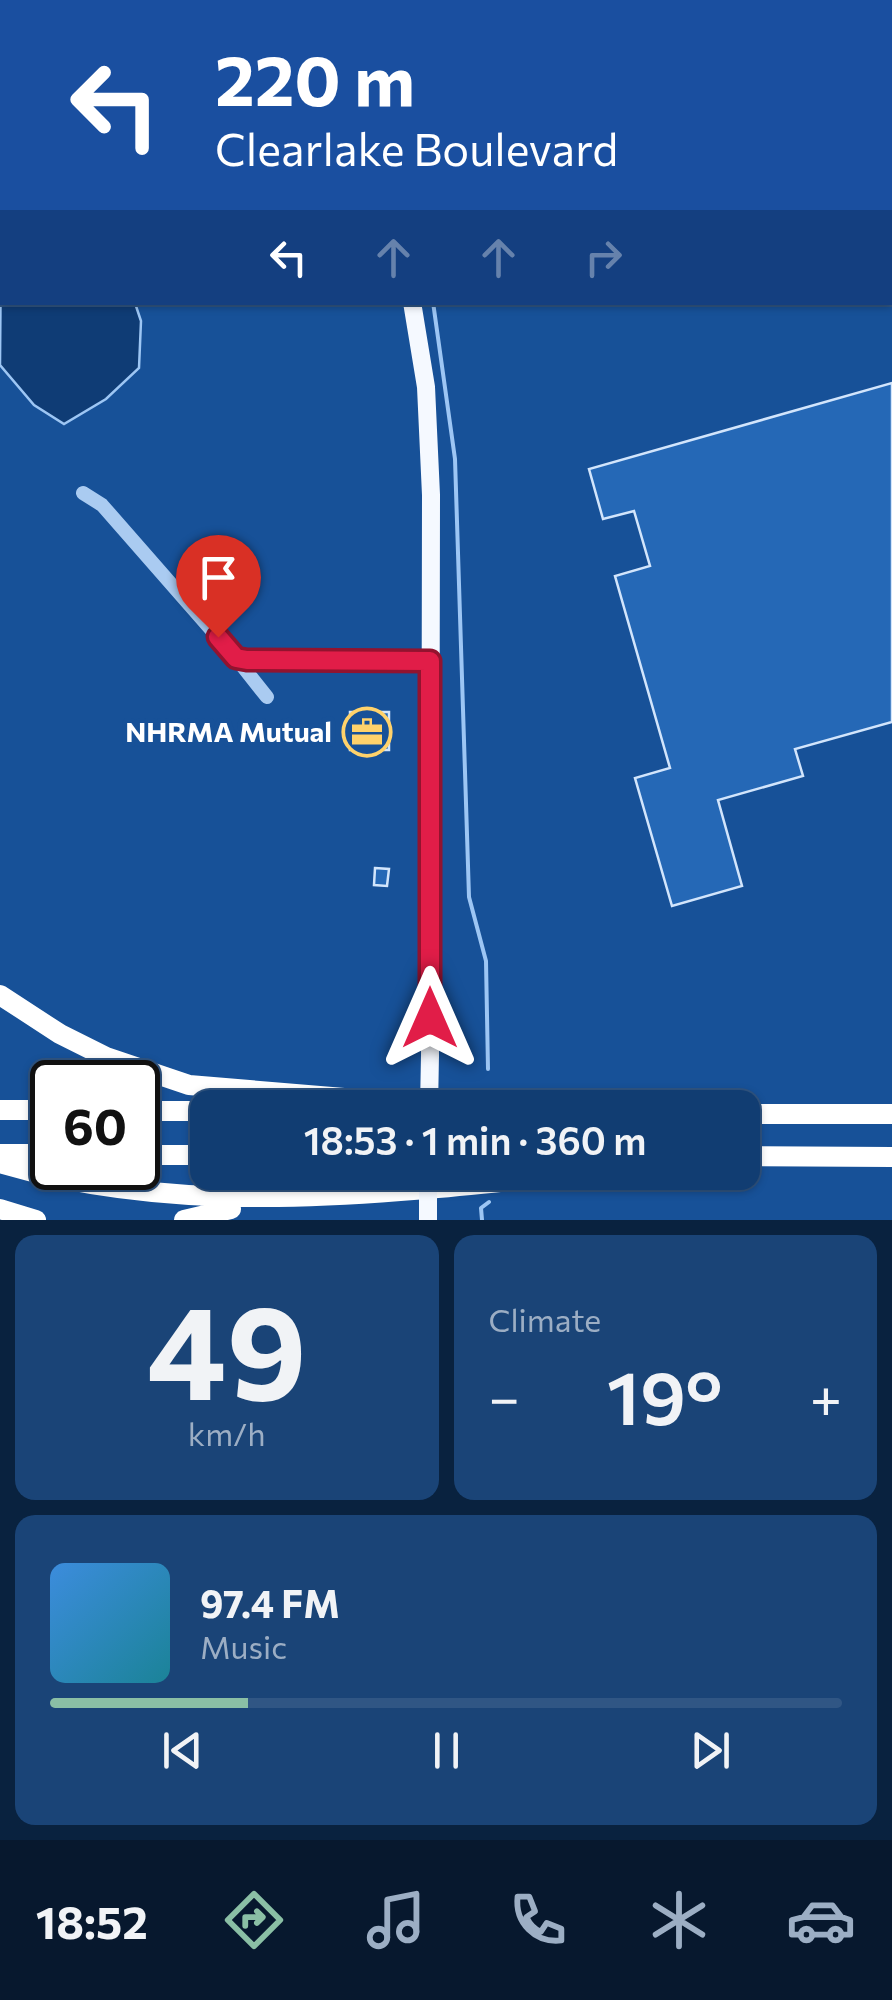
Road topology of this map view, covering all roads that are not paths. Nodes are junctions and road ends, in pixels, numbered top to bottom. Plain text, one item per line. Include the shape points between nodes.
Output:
1 (412, 305) edge
2 (83, 494) dead end
3 (236, 658) junction
4 (430, 661) junction
5 (267, 697) dead end
6 (0, 994) edge
7 (250, 1090) edge
8 (429, 1090) edge
9 (0, 1110) edge
10 (30, 1110) edge
11 (160, 1111) edge
12 (190, 1111) edge
13 (760, 1114) edge
14 (892, 1114) edge
15 (0, 1154) edge
16 (30, 1154) edge
17 (160, 1155) edge
18 (190, 1155) edge
19 (760, 1156) edge
20 (892, 1157) edge
21 (0, 1163) edge
22 (422, 1190) edge
23 (262, 1202) junction
24 (0, 1209) edge
25 (36, 1220) edge
26 (184, 1220) edge

1 - 4 main road via 428,408
2 - 3 street via 102,505
3 - 4 street
3 - 5 street
4 - 8 main road, bridge
6 - 7 highway via 106,1057 190,1085
9 - 10 highway
11 - 12 highway
13 - 14 highway
15 - 16 highway
17 - 18 highway
19 - 20 highway
21 - 23 highway via 131,1194
22 - 23 highway
23 - 26 highway
24 - 25 highway

